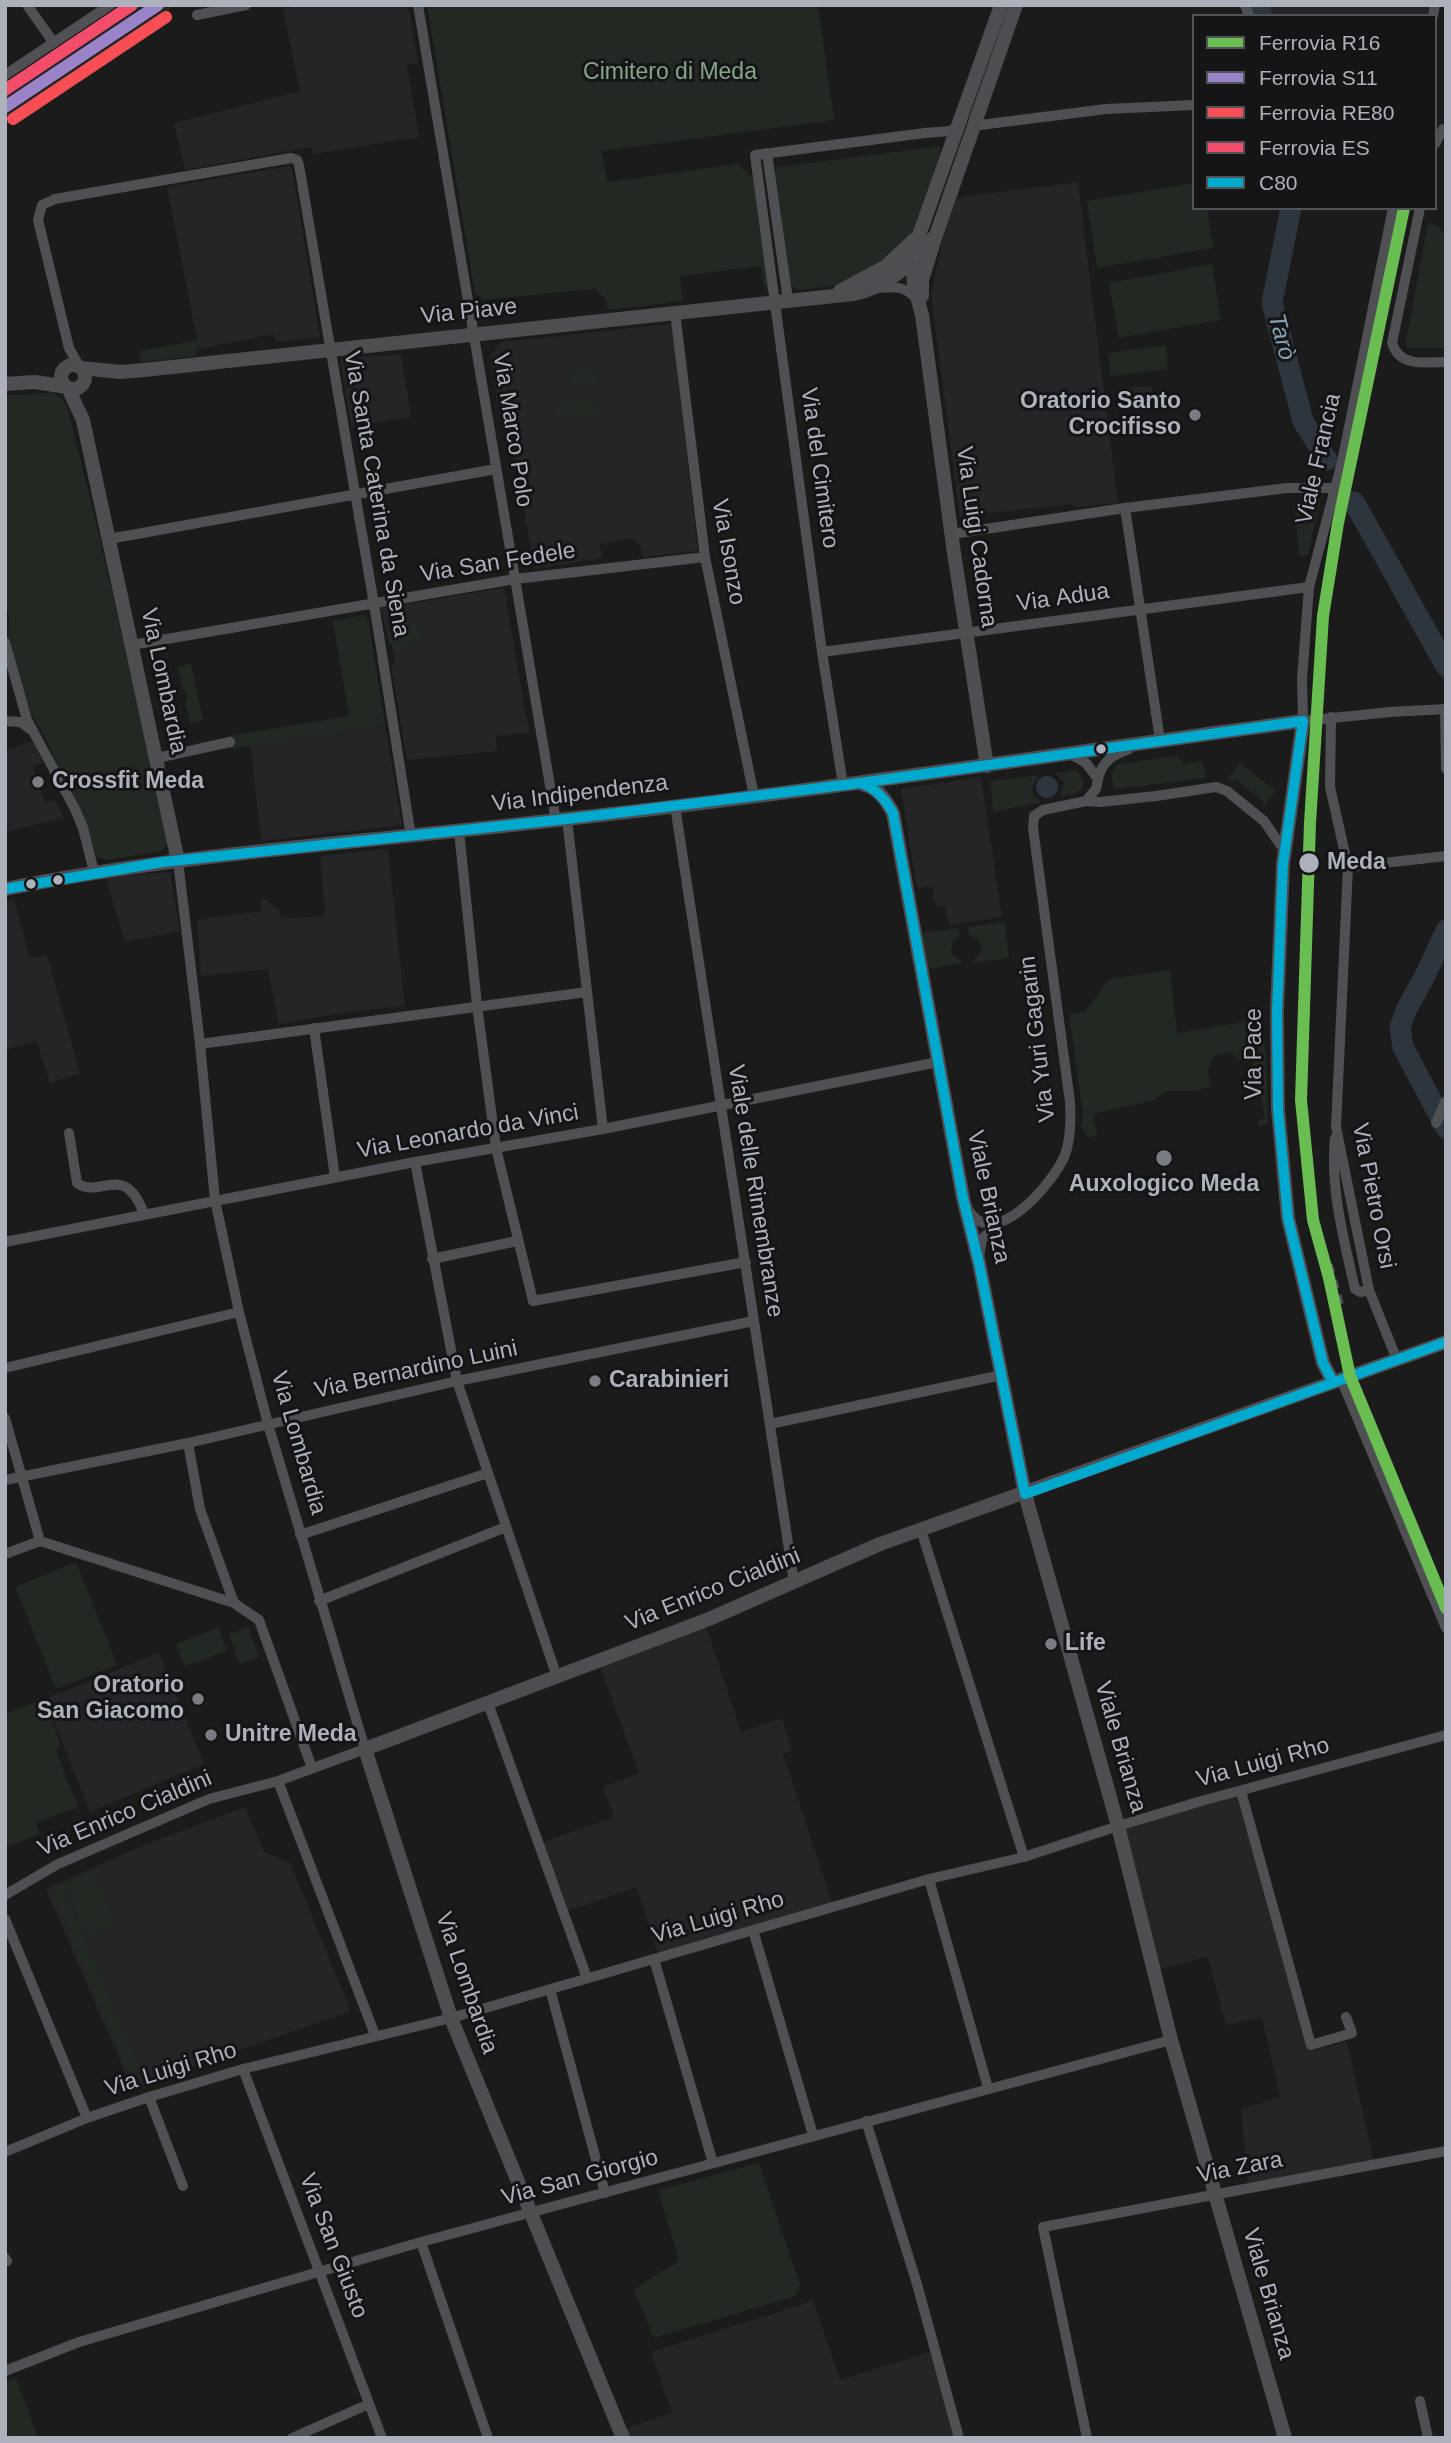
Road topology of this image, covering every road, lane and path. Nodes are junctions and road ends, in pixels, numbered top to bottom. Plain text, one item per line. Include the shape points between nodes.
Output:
1 (27, 5) edge
2 (110, 5) edge
3 (246, 5) edge
4 (418, 5) edge
5 (1001, 5) edge
6 (1016, 5) edge
7 (197, 15) dead end
8 (54, 43) junction
9 (5, 75) edge
10 (1192, 105) edge
11 (966, 124) junction
12 (767, 153) junction
13 (1393, 210) edge
14 (1420, 210) edge
15 (928, 232) junction
16 (912, 262) junction
17 (871, 290) junction
18 (822, 296) junction
19 (782, 301) junction
20 (920, 309) junction
21 (675, 312) junction
22 (475, 334) junction
23 (330, 349) junction
24 (1446, 362) edge
25 (72, 368) junction
26 (121, 372) junction
27 (26, 382) junction
28 (5, 384) edge
29 (75, 386) junction
30 (496, 469) junction
31 (1335, 488) junction
32 (356, 493) junction
33 (1125, 508) junction
34 (952, 534) junction
35 (109, 539) junction
36 (705, 557) junction
37 (515, 579) junction
38 (1309, 587) junction
39 (374, 604) junction
40 (1140, 609) junction
41 (967, 632) junction
42 (5, 642) edge
43 (132, 645) junction
44 (822, 652) junction
45 (1445, 709) edge
46 (1331, 717) junction
47 (5, 721) edge
48 (1303, 721) junction
49 (30, 729) junction
50 (1160, 740) junction
51 (230, 742) dead end
52 (1068, 753) junction
53 (157, 758) junction
54 (986, 766) junction
55 (1446, 769) edge
56 (903, 777) junction
57 (1098, 779) junction
58 (860, 783) junction
59 (843, 785) junction
60 (754, 796) junction
61 (1086, 801) junction
62 (675, 806) junction
63 (893, 813) junction
64 (561, 820) junction
65 (459, 831) junction
66 (411, 836) junction
67 (1283, 850) junction
68 (1446, 856) edge
69 (178, 861) junction
70 (1348, 867) junction
71 (94, 872) junction
72 (5, 889) edge
73 (587, 992) junction
74 (477, 1005) junction
75 (314, 1028) junction
76 (200, 1044) junction
77 (937, 1062) junction
78 (1445, 1102) edge
79 (721, 1104) junction
80 (1436, 1123) dead end
81 (603, 1129) junction
82 (69, 1133) dead end
83 (496, 1148) junction
84 (415, 1162) junction
85 (335, 1177) junction
86 (963, 1198) junction
87 (215, 1200) junction
88 (144, 1214) junction
89 (1002, 1221) junction
90 (517, 1241) junction
91 (5, 1242) edge
92 (432, 1259) junction
93 (746, 1262) junction
94 (979, 1263) junction
95 (239, 1312) junction
96 (754, 1321) junction
97 (1446, 1342) edge
98 (1396, 1360) junction
99 (5, 1368) edge
100 (1002, 1375) junction
101 (457, 1381) junction
102 (1337, 1381) junction
103 (5, 1418) edge
104 (268, 1424) junction
105 (770, 1424) junction
106 (188, 1443) junction
107 (488, 1473) junction
108 (22, 1476) junction
109 (5, 1480) edge
110 (1025, 1494) junction
111 (506, 1527) junction
112 (921, 1530) junction
113 (300, 1535) junction
114 (40, 1541) junction
115 (5, 1554) edge
116 (794, 1582) junction
117 (319, 1601) junction
118 (234, 1603) junction
119 (1446, 1628) edge
120 (557, 1677) junction
121 (488, 1703) junction
122 (1446, 1735) edge
123 (365, 1749) junction
124 (312, 1768) junction
125 (278, 1782) junction
126 (1241, 1791) junction
127 (1118, 1826) junction
128 (1024, 1857) junction
129 (929, 1879) junction
130 (5, 1895) edge
131 (5, 1919) edge
132 (753, 1930) junction
133 (654, 1959) junction
134 (587, 1978) junction
135 (550, 1989) junction
136 (1346, 2017) dead end
137 (450, 2018) junction
138 (375, 2035) junction
139 (1171, 2040) junction
140 (243, 2068) junction
141 (988, 2088) junction
142 (149, 2096) junction
143 (87, 2118) junction
144 (866, 2121) junction
145 (813, 2135) junction
146 (1446, 2151) edge
147 (5, 2152) edge
148 (713, 2163) junction
149 (183, 2186) dead end
150 (606, 2193) junction
151 (1215, 2194) junction
152 (532, 2213) junction
153 (421, 2242) junction
154 (320, 2271) junction
155 (5, 2371) edge
156 (1420, 2401) dead end
157 (369, 2404) junction
158 (292, 2438) edge
159 (382, 2438) edge
160 (488, 2438) edge
161 (623, 2438) edge
162 (959, 2438) edge
163 (1087, 2438) edge
164 (1285, 2438) edge
165 (1428, 2438) edge

1 - 8 street
2 - 8 street
3 - 7 street
4 - 22 street, Via Marco Polo
5 - 11 street, Via Luigi Cadorna
6 - 11 street, Via Luigi Cadorna
8 - 9 street
10 - 11 street
11 - 12 street via 948,132
11 - 15 street, Via Luigi Cadorna
12 - 19 street, Via del Cimitero
12 - 19 street, Via del Cimitero via 755,155
13 - 31 street, Viale Francia
14 - 24 street via 1392,344 1409,362
15 - 16 street, Via Luigi Cadorna
15 - 18 street, Via Piave via 877,273
15 - 20 street, Via Luigi Cadorna
16 - 17 street, Via Piave
16 - 20 street, Via Luigi Cadorna
17 - 18 street, Via Piave
17 - 20 street, Via Piave via 900,287 913,294
18 - 19 street, Via Piave
19 - 21 street, Via Piave
19 - 44 street, Via del Cimitero
20 - 34 street, Via Luigi Cadorna
21 - 22 street, Via Piave
21 - 36 street, Via Isonzo
22 - 23 street, Via Piave
22 - 30 street, Via Marco Polo
23 - 25 street, Via Santa Caterina da Siena via 299,165 291,158 81,194 42,205 38,220
23 - 26 street, Via Piave
23 - 32 street, Via Santa Caterina da Siena
25 - 26 street, Via Piave
25 - 27 street, Via Piave
25 - 29 street via 85,377
25 - 29 street via 61,379
26 - 29 street, Via Piave
27 - 28 street, Via Piave
27 - 29 street, Via Piave
29 - 35 street, Via Lombardia
30 - 32 street
30 - 37 street, Via Marco Polo
31 - 33 street via 1287,488
31 - 38 street, Viale Francia
32 - 35 street
32 - 39 street, Via Santa Caterina da Siena
33 - 34 street
33 - 40 street
34 - 41 street, Via Luigi Cadorna
35 - 43 street, Via Lombardia
36 - 37 street, Via San Fedele
36 - 60 street, Via Isonzo
37 - 39 street, Via San Fedele
37 - 64 street, Via Marco Polo
38 - 40 street, Via Adua
38 - 48 street, Viale Francia
39 - 43 street, Via San Fedele
39 - 66 street, Via Santa Caterina da Siena
40 - 41 street, Via Adua
40 - 50 street
41 - 44 street, Via Adua
41 - 54 street, Via Luigi Cadorna
42 - 49 street
43 - 53 street, Via Lombardia
44 - 59 street, Via del Cimitero
45 - 46 street, Via Indipendenza
45 - 55 street
46 - 48 street, Via Indipendenza
46 - 70 street, Via Pietro Orsi via 1330,788
47 - 49 street via 20,722
48 - 50 street, Via Indipendenza
48 - 67 street, Via Pace
49 - 71 street via 75,809
50 - 52 street, Via Indipendenza
50 - 57 street, Via Indipendenza via 1109,759
51 - 53 street
52 - 54 street, Via Indipendenza
52 - 57 street via 1086,763
53 - 69 street, Via Lombardia
54 - 56 street, Via Indipendenza
56 - 58 street, Via Indipendenza
56 - 63 street, Viale Brianza via 893,791
57 - 61 street, Via Indipendenza
58 - 59 street, Via Indipendenza
58 - 63 street via 874,789
59 - 60 street, Via Indipendenza
60 - 62 street, Via Indipendenza
61 - 67 street via 1216,787 1264,821
61 - 89 street, Via Yuri Gagarin via 1043,810 1034,816 1032,826 1071,1127 1064,1157 1049,1182 1027,1206
62 - 64 street, Via Indipendenza
62 - 79 street, Viale delle Rimembranze
63 - 77 street, Viale Brianza
64 - 65 street, Via Indipendenza
64 - 73 street, Via Marco Polo
65 - 66 street, Via Indipendenza
65 - 74 street
66 - 69 street, Via Indipendenza
67 - 102 street, Via Pace via 1278,1011 1283,1172 1305,1296 1323,1363
68 - 70 street
69 - 71 street, Via Indipendenza
69 - 76 street, Via Lombardia
70 - 98 street, Via Pietro Orsi via 1336,1127 1365,1291
71 - 72 street, Via Indipendenza
73 - 74 street
73 - 81 street, Via Marco Polo
74 - 75 street
74 - 83 street
75 - 76 street
75 - 85 street
76 - 87 street, Via Lombardia
77 - 79 street, Via Leonardo da Vinci
77 - 86 street, Viale Brianza
78 - 80 street
79 - 81 street, Via Leonardo da Vinci
79 - 93 street, Viale delle Rimembranze
81 - 83 street, Via Leonardo da Vinci
82 - 88 street via 77,1183 87,1187 122,1185 136,1197
83 - 84 street, Via Leonardo da Vinci
83 - 90 street
84 - 85 street, Via Leonardo da Vinci
84 - 92 street
85 - 87 street, Via Leonardo da Vinci
86 - 89 street via 979,1221
86 - 94 street, Viale Brianza
87 - 88 street, Via Leonardo da Vinci
87 - 95 street, Via Lombardia
88 - 91 street, Via Leonardo da Vinci
89 - 94 street, Via Yuri Gagarin via 982,1239
90 - 92 street
90 - 93 street via 533,1301
92 - 101 street
93 - 96 street, Viale delle Rimembranze
94 - 100 street, Viale Brianza
95 - 99 street
95 - 104 street, Via Lombardia
96 - 101 street, Via Bernardino Luini
96 - 105 street, Viale delle Rimembranze
97 - 98 street, Via Enrico Cialdini
98 - 102 street, Via Enrico Cialdini
100 - 105 street
100 - 110 street, Viale Brianza
101 - 104 street, Via Bernardino Luini
101 - 107 street
102 - 110 street, Via Enrico Cialdini
102 - 119 street
103 - 108 street
104 - 106 street, Via Bernardino Luini
104 - 113 street, Via Lombardia
105 - 116 street, Viale delle Rimembranze
106 - 108 street, Via Bernardino Luini
106 - 118 street via 200,1509
107 - 111 street
107 - 113 street
108 - 109 street, Via Bernardino Luini
108 - 114 street
110 - 112 street, Via Enrico Cialdini
110 - 127 street, Viale Brianza
111 - 117 street
111 - 120 street
112 - 116 street, Via Enrico Cialdini
112 - 128 street
113 - 117 street, Via Lombardia
114 - 115 street
114 - 118 street
116 - 120 street, Via Enrico Cialdini
117 - 123 street, Via Lombardia
118 - 124 street via 259,1620
120 - 121 street, Via Enrico Cialdini
121 - 123 street, Via Enrico Cialdini
121 - 134 street
122 - 126 street, Via Luigi Rho
123 - 124 street, Via Enrico Cialdini
123 - 137 street, Via Lombardia
124 - 125 street, Via Enrico Cialdini
125 - 130 street, Via Enrico Cialdini via 209,1799 131,1831 58,1864
125 - 138 street
126 - 127 street, Via Luigi Rho
126 - 136 street via 1311,2045 1352,2034
127 - 128 street, Via Luigi Rho
127 - 139 street, Viale Brianza
128 - 129 street, Via Luigi Rho
129 - 132 street, Via Luigi Rho
129 - 141 street
131 - 143 street
132 - 133 street, Via Luigi Rho
132 - 145 street
133 - 134 street, Via Luigi Rho
133 - 148 street
134 - 135 street, Via Luigi Rho
135 - 137 street, Via Luigi Rho
135 - 150 street
137 - 138 street, Via Luigi Rho
137 - 152 street, Via Lombardia
138 - 140 street, Via Luigi Rho
139 - 141 street, Via San Giorgio
139 - 151 street, Viale Brianza
140 - 142 street, Via Luigi Rho
140 - 154 street, Via San Giusto
141 - 144 street, Via San Giorgio
142 - 143 street, Via Luigi Rho
142 - 149 street
143 - 147 street, Via Luigi Rho
144 - 145 street, Via San Giorgio
144 - 162 street
145 - 148 street, Via San Giorgio
146 - 151 street, Via Zara
148 - 150 street, Via San Giorgio
150 - 152 street, Via San Giorgio
151 - 163 street, Via Zara via 1043,2227
151 - 164 street, Viale Brianza
152 - 153 street, Via San Giorgio
152 - 161 street, Via Lombardia
153 - 154 street, Via San Giorgio
153 - 160 street
154 - 155 street, Via San Giorgio via 79,2342
154 - 157 street, Via San Giusto
156 - 165 street
157 - 158 street
157 - 159 street, Via San Giusto

